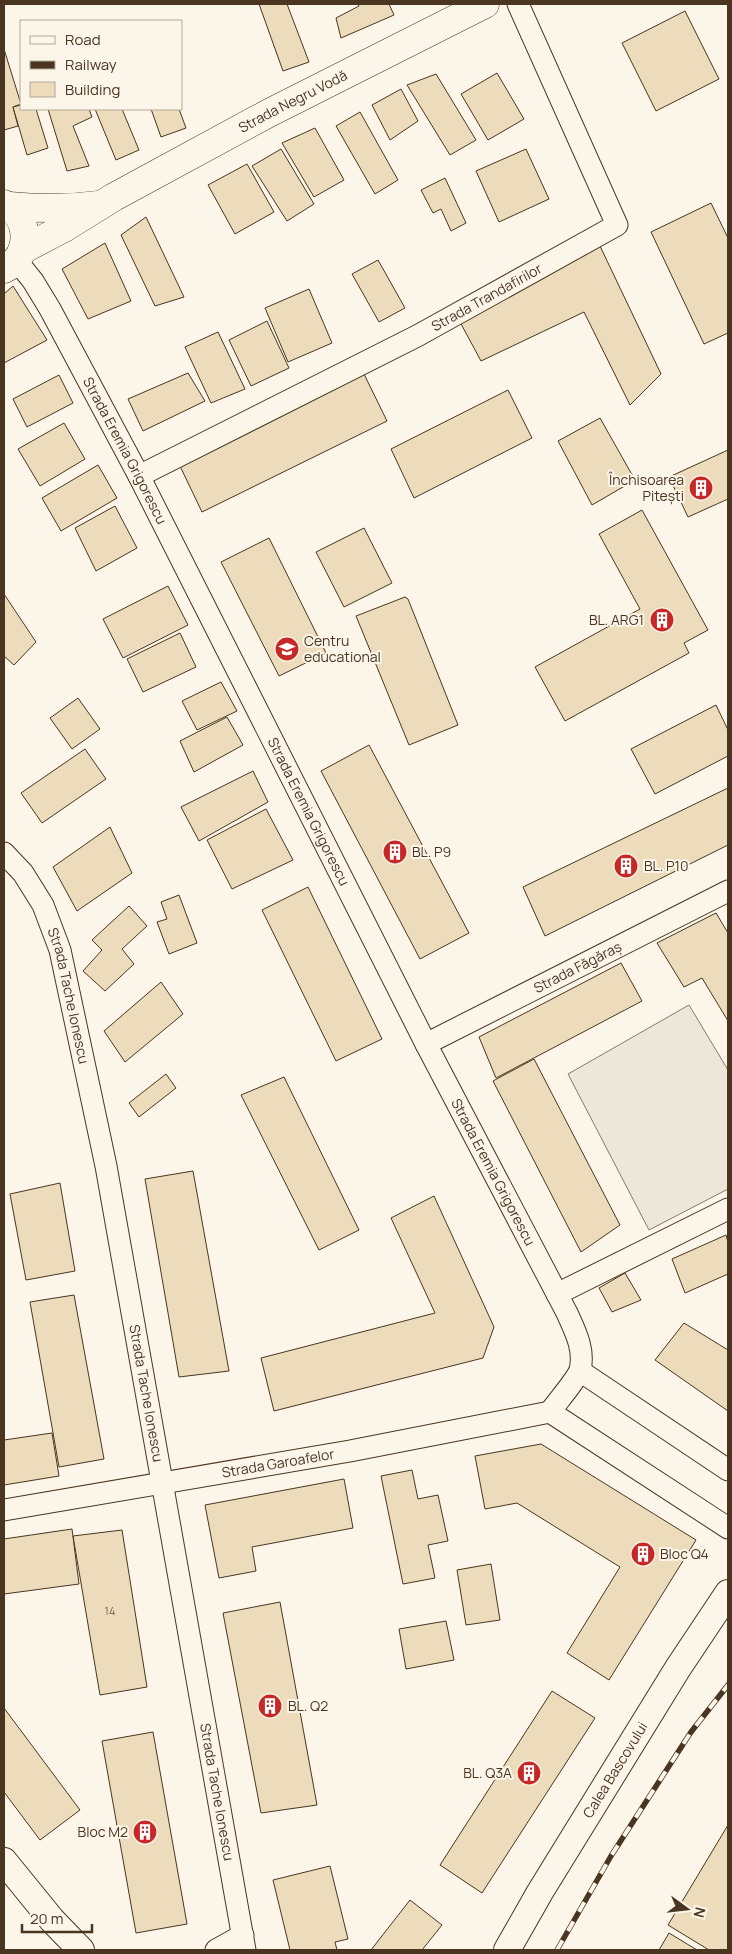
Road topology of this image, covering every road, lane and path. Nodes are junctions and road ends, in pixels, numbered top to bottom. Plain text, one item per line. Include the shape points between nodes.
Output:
1 (485, 4) edge
2 (518, 4) edge
3 (102, 204) junction
4 (6, 205) edge
5 (14, 260) edge
6 (139, 476) junction
7 (4, 853) edge
8 (728, 891) edge
9 (426, 1044) junction
10 (728, 1209) edge
11 (557, 1294) junction
12 (580, 1371) junction
13 (550, 1412) junction
14 (728, 1470) edge
15 (161, 1484) junction
16 (4, 1510) edge
17 (728, 1528) edge
18 (728, 1593) edge
19 (4, 1860) edge
20 (244, 1942) edge
21 (81, 1950) edge
22 (216, 1950) edge
23 (507, 1950) edge

1 - 3 main road, Strada Negru Vodă via 269,113
2 - 6 street, Strada Trandafirilor via 617,226 417,336
3 - 4 main road, Strada Negru Vodă via 36,209
3 - 5 main road, Strada Negru Vodă
4 - 5 main road via 22,221 25,241
5 - 6 street, Strada Eremia Grigorescu via 50,309
6 - 9 street, Strada Eremia Grigorescu
7 - 15 street, Strada Tache Ionescu via 23,873 43,905 60,950 106,1166
8 - 9 street, Strada Făgăraș
9 - 11 street, Strada Eremia Grigorescu
10 - 11 street
11 - 12 street, Strada Eremia Grigorescu via 578,1336
12 - 13 street
12 - 14 street
13 - 15 street, Strada Garoafelor via 360,1450
13 - 17 street
15 - 16 street, Strada Garoafelor
15 - 20 street, Strada Tache Ionescu
18 - 23 street, Calea Bascovului via 673,1676
19 - 21 street via 52,1920
20 - 22 street

